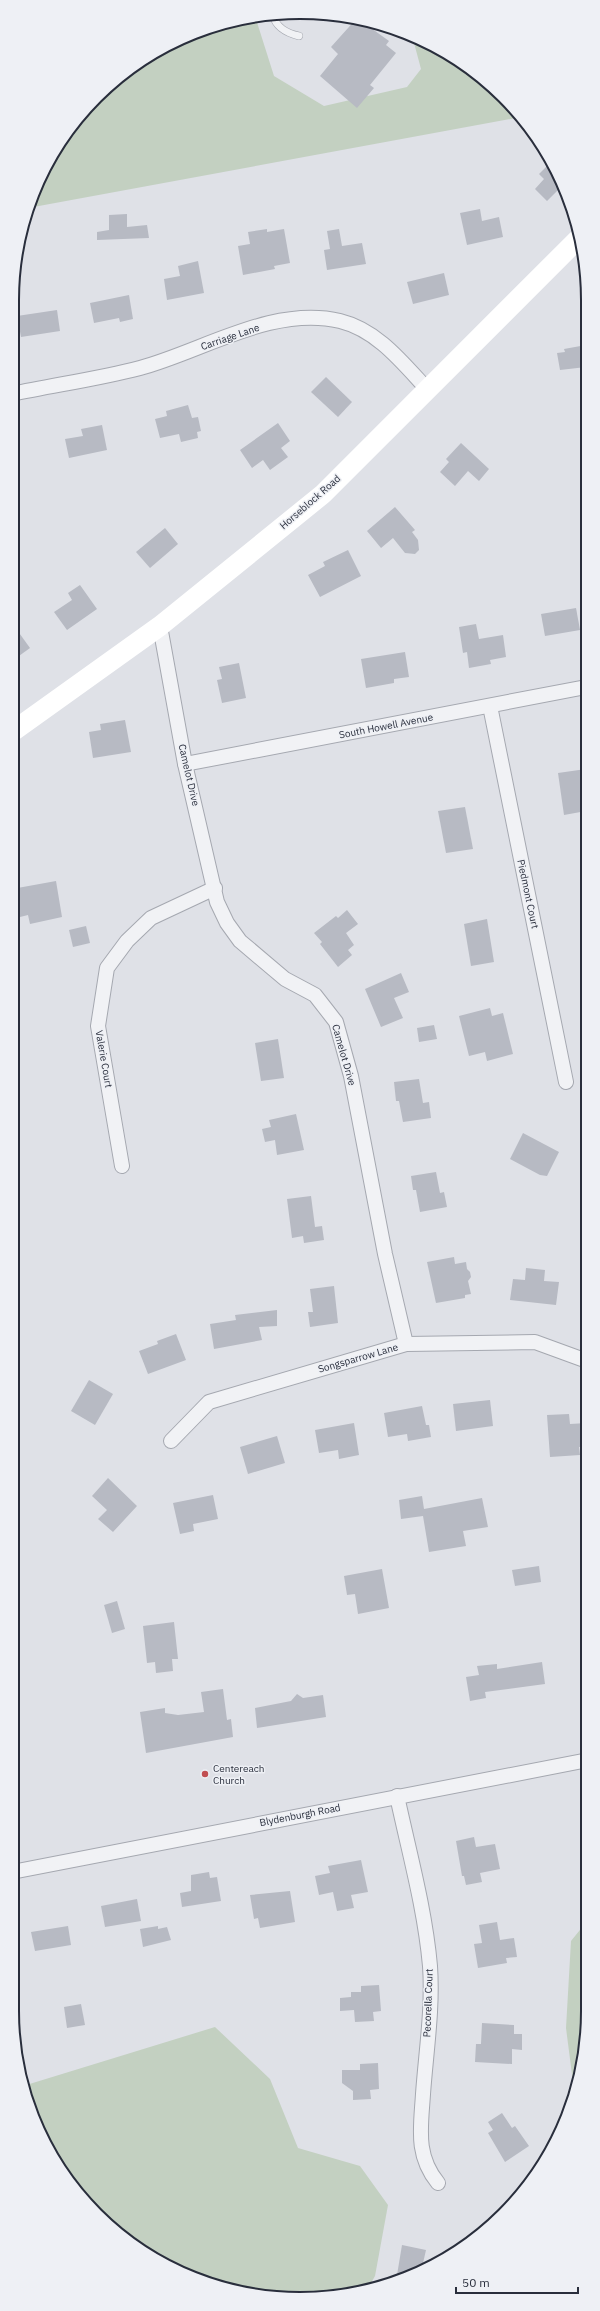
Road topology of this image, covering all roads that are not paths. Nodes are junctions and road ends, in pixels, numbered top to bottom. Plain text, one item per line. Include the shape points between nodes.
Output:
1 (276, 20) edge
2 (299, 36) dead end
3 (575, 242) edge
4 (427, 389) junction
5 (19, 393) edge
6 (160, 626) junction
7 (581, 689) edge
8 (490, 706) junction
9 (19, 727) edge
10 (185, 764) junction
11 (214, 888) junction
12 (566, 1082) dead end
13 (122, 1166) dead end
14 (406, 1344) junction
15 (581, 1359) edge
16 (171, 1441) dead end
17 (581, 1761) edge
18 (397, 1796) junction
19 (19, 1871) edge
20 (438, 2183) dead end

1 - 2 lane via 279,27
3 - 4 street, Horseblock Road
4 - 5 street, Carriage Lane via 393,352 368,332 340,321 306,317 268,323 140,368
4 - 6 street, Horseblock Road via 322,494
6 - 9 street, Horseblock Road
6 - 10 street, Camelot Drive
7 - 8 street, South Howell Avenue
8 - 10 street, South Howell Avenue
8 - 12 street, Piedmont Court
10 - 11 street, Camelot Drive
11 - 13 street, Valerie Court via 151,918 127,940 107,968 98,1026
11 - 14 street, Camelot Drive via 217,902 227,923 240,941 285,979 315,995 336,1022 351,1076 385,1254
14 - 15 street, Songsparrow Lane via 534,1342
14 - 16 street, Songsparrow Lane via 209,1402
17 - 18 street, Blydenburgh Road
18 - 19 street, Blydenburgh Road
18 - 20 street, Pecorella Court via 425,1923 430,1967 420,2141 428,2171

